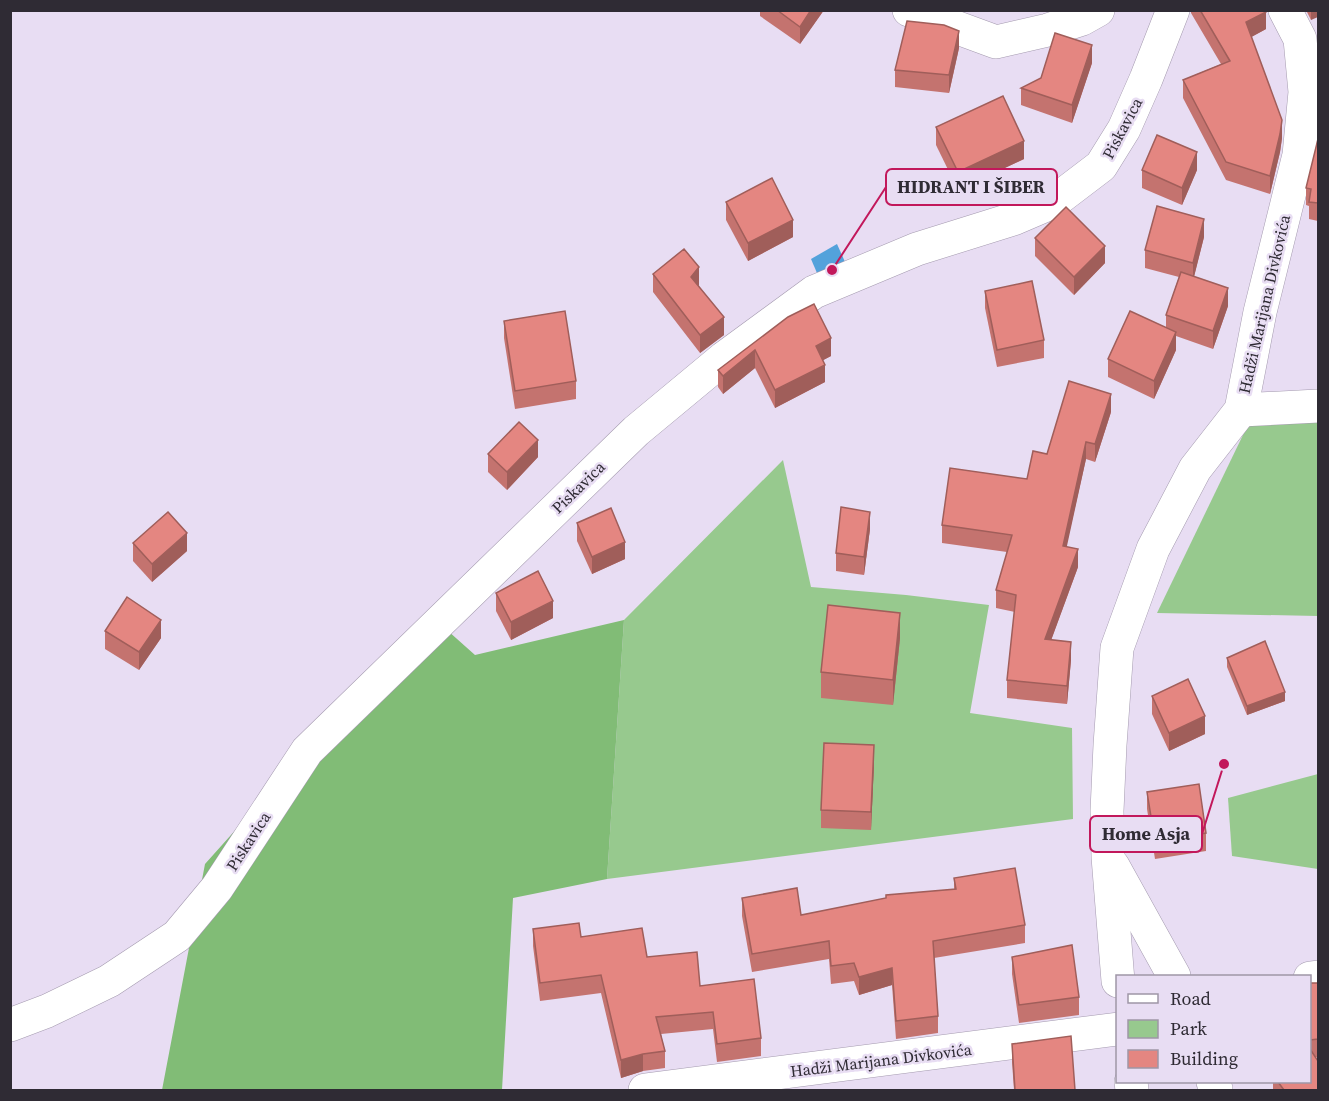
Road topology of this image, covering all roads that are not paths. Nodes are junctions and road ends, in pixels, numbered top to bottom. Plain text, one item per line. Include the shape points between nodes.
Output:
1 (909, 10) edge
2 (1098, 10) edge
3 (1173, 10) edge
4 (1286, 10) edge
5 (1318, 406) edge
6 (1241, 410) junction
7 (1108, 857) junction
8 (1118, 975) edge
9 (1173, 975) edge
10 (10, 1025) edge
11 (1116, 1029) edge
12 (645, 1090) edge

1 - 2 street via 996,42 1082,19
3 - 10 street, Piskavica via 1124,129 1101,166 1055,201 1013,219 917,249 814,292 724,358 636,431 307,751 217,888 177,936 109,981
4 - 6 street, Hadži Marijana Divkovića via 1299,39 1305,92 1299,155 1260,312
5 - 6 street
6 - 7 street, Hadži Marijana Divkovića via 1195,469 1153,549 1117,648
7 - 8 street, Hadži Marijana Divkovića
7 - 9 street
11 - 12 street, Hadži Marijana Divkovića

